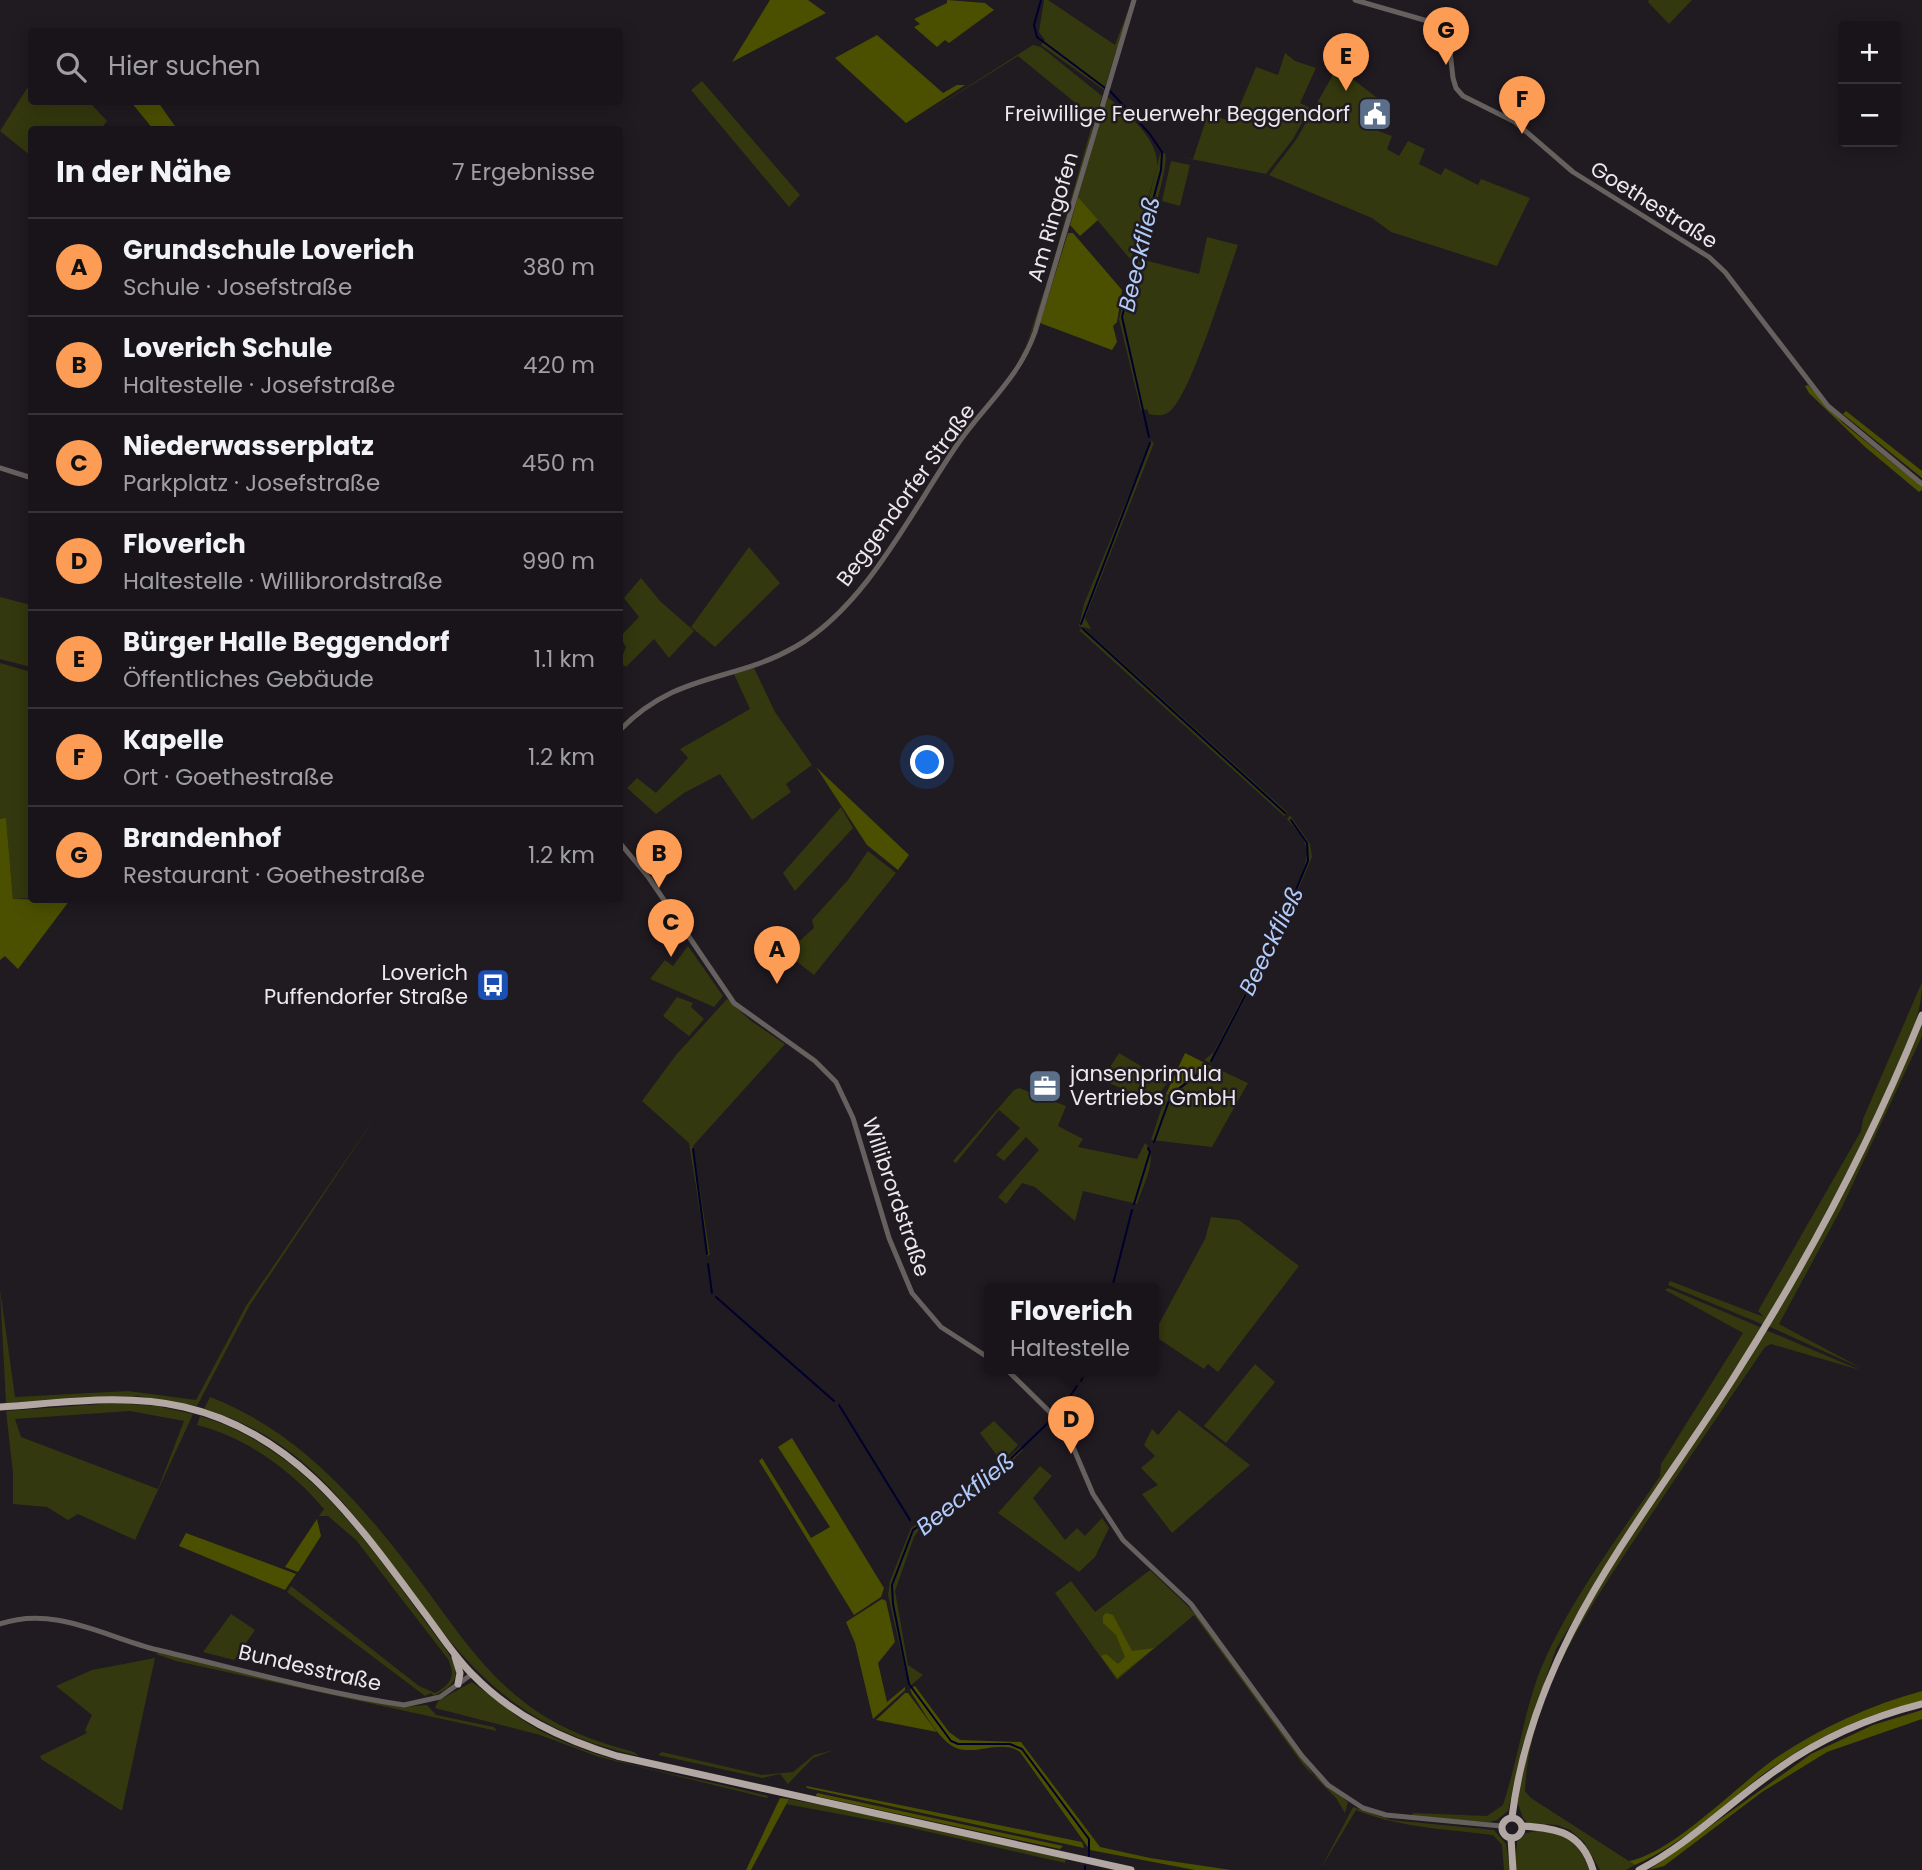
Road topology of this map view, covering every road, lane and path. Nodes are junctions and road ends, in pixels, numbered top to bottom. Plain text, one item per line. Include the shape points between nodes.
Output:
1 (1133, 0) edge
2 (1355, 0) edge
3 (999, 396) joint
4 (0, 468) edge
5 (28, 477) edge
6 (1922, 484) edge
7 (623, 727) edge
8 (623, 848) edge
9 (1922, 1015) edge
10 (984, 1355) edge
11 (1011, 1374) edge
12 (0, 1407) edge
13 (0, 1625) edge
14 (454, 1653) junction
15 (472, 1674) junction
16 (458, 1684) junction
17 (1922, 1704) edge
18 (1512, 1817) junction
19 (1522, 1825) junction
20 (1501, 1826) junction
21 (1511, 1838) junction
22 (1594, 1869) edge
23 (1131, 1870) edge
24 (1513, 1870) edge
25 (1639, 1870) edge

1 - 3 street, Am Ringofen via 1035,332 1014,377
2 - 6 street, Goethestraße via 1432,21 1444,29 1458,92 1515,122 1573,172 1709,257 1828,407
3 - 7 street, Beggendorfer Straße via 958,443 885,556 821,629 781,654 668,692
4 - 5 street
8 - 10 street, Willibrordstraße via 734,1003 824,1069 843,1094 889,1238 912,1293 941,1327
9 - 18 main road via 1810,1250 1733,1378 1574,1622 1528,1735
11 - 20 street via 1064,1426 1093,1494 1114,1528 1134,1553 1191,1604 1312,1768 1341,1796 1374,1812 1408,1819
12 - 14 main road via 142,1400 186,1408 248,1430 291,1456 331,1492
13 - 16 street, Bundesstraße via 54,1619 94,1628 122,1641 396,1703 423,1703
14 - 15 main road
14 - 16 main road
15 - 16 street
15 - 23 main road via 546,1730 617,1756
17 - 25 main road via 1860,1724 1810,1749
18 - 19 main road
18 - 20 main road
19 - 21 main road via 1520,1834
19 - 22 main road via 1567,1832 1580,1842
20 - 21 main road
21 - 24 main road

